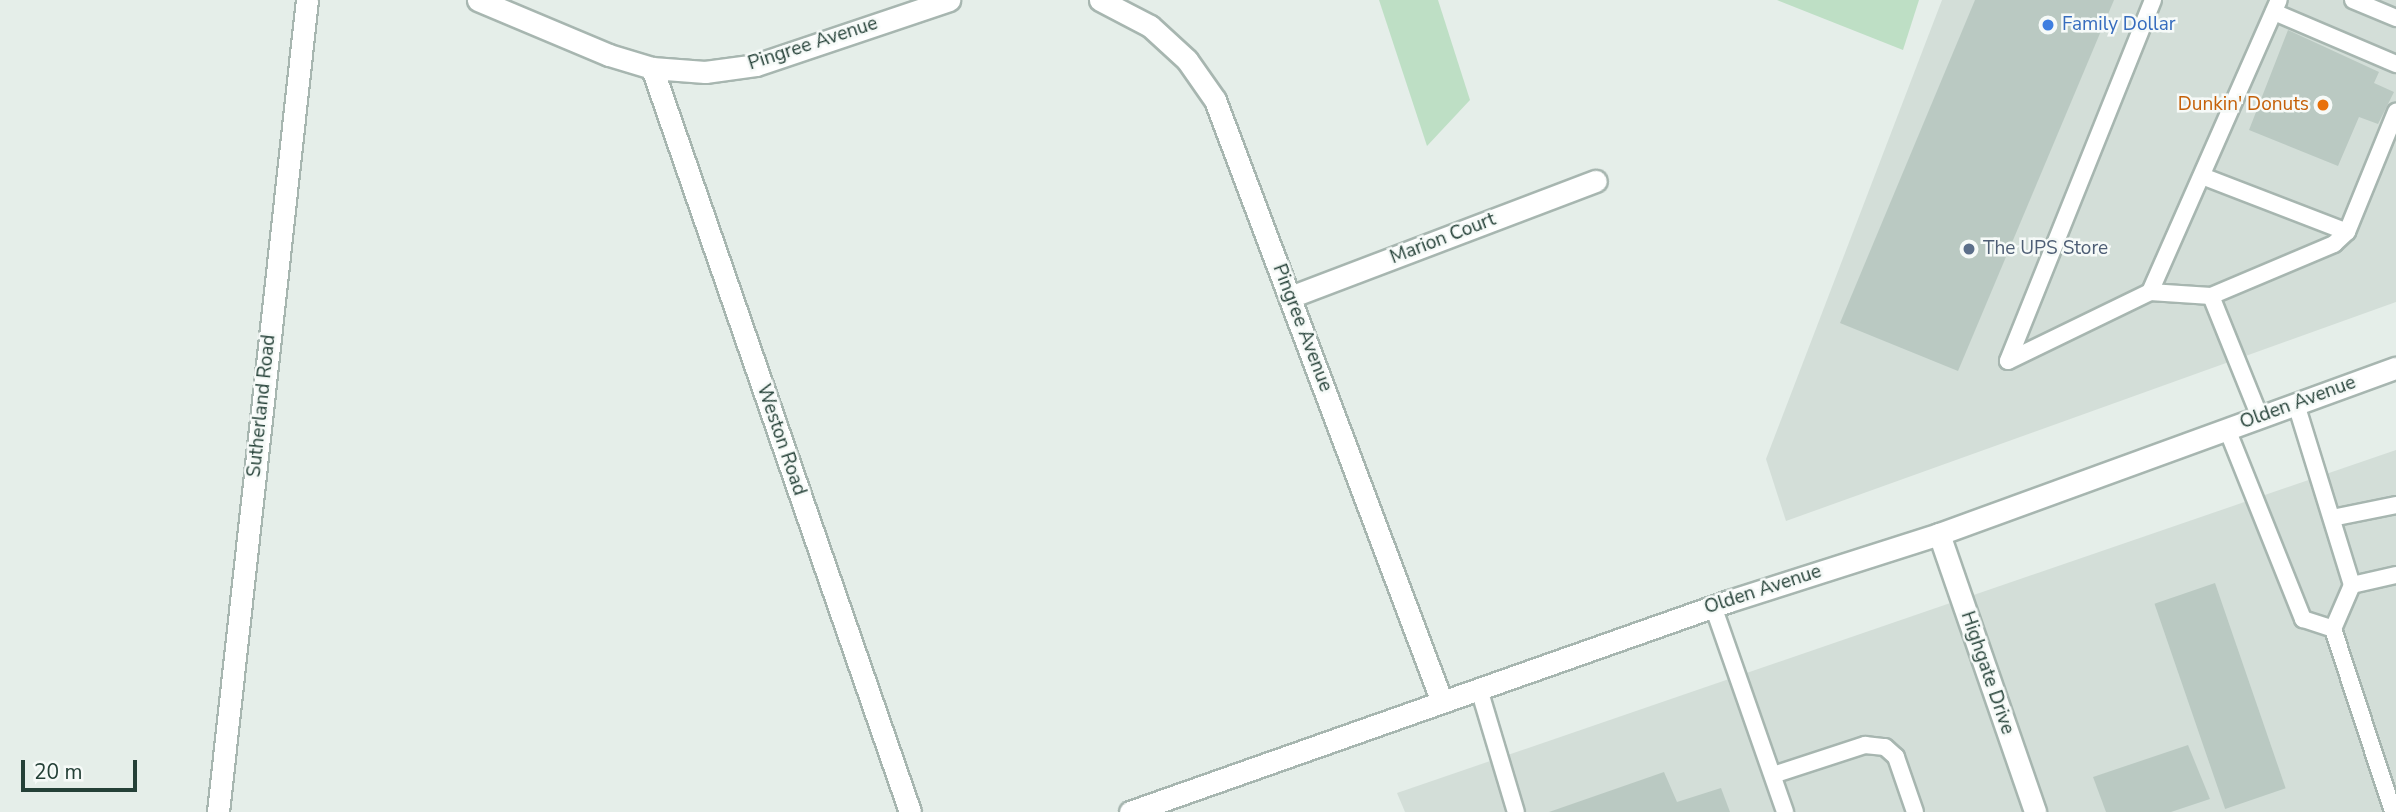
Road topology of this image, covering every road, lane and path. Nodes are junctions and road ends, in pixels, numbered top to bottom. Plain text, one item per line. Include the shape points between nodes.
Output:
1 (307, 0) edge
2 (478, 0) edge
3 (949, 0) edge
4 (1100, 0) edge
5 (2153, 0) edge
6 (2353, 0) edge
7 (2277, 6) edge
8 (898, 8) edge
9 (2396, 18) edge
10 (2396, 64) edge
11 (652, 68) junction
12 (2396, 112) edge
13 (2202, 176) junction
14 (1596, 181) dead end
15 (2347, 232) junction
16 (2150, 292) junction
17 (2211, 296) junction
18 (1290, 297) junction
19 (2396, 368) edge
20 (2296, 404) junction
21 (2260, 417) junction
22 (2227, 429) junction
23 (2396, 505) edge
24 (2332, 518) junction
25 (1939, 534) junction
26 (2396, 575) edge
27 (2352, 585) junction
28 (1713, 606) junction
29 (2333, 629) junction
30 (1479, 689) junction
31 (1442, 702) junction
32 (1773, 775) junction
33 (218, 812) edge
34 (910, 812) edge
35 (1130, 812) edge
36 (1516, 812) edge
37 (1786, 812) edge
38 (1915, 812) edge
39 (2035, 812) edge
40 (2393, 812) edge

1 - 33 street, Sutherland Road
2 - 11 street, Pingree Avenue
3 - 8 street, Pingree Avenue
4 - 18 street, Pingree Avenue via 1150,26 1187,60 1215,100
5 - 16 lane via 2008,362
6 - 9 lane
7 - 10 lane
7 - 13 lane
8 - 11 street, Pingree Avenue via 756,65 705,72
11 - 34 street, Weston Road
12 - 15 lane
13 - 15 lane
13 - 16 lane
14 - 18 street, Marion Court
15 - 17 lane via 2334,244
16 - 17 lane
17 - 21 lane
18 - 31 street, Pingree Avenue
19 - 20 street, Olden Avenue
20 - 21 street, Olden Avenue
20 - 24 lane
21 - 22 street, Olden Avenue
22 - 25 street, Olden Avenue
22 - 29 lane via 2303,619
23 - 24 lane
24 - 27 lane
25 - 28 street, Olden Avenue
25 - 39 street, Highgate Drive
26 - 27 lane
27 - 29 lane
28 - 30 street, Olden Avenue
28 - 32 lane
29 - 40 lane
30 - 31 street, Olden Avenue
30 - 36 lane
31 - 35 street, Olden Avenue
32 - 37 lane
32 - 38 lane via 1865,744 1885,747 1896,757

